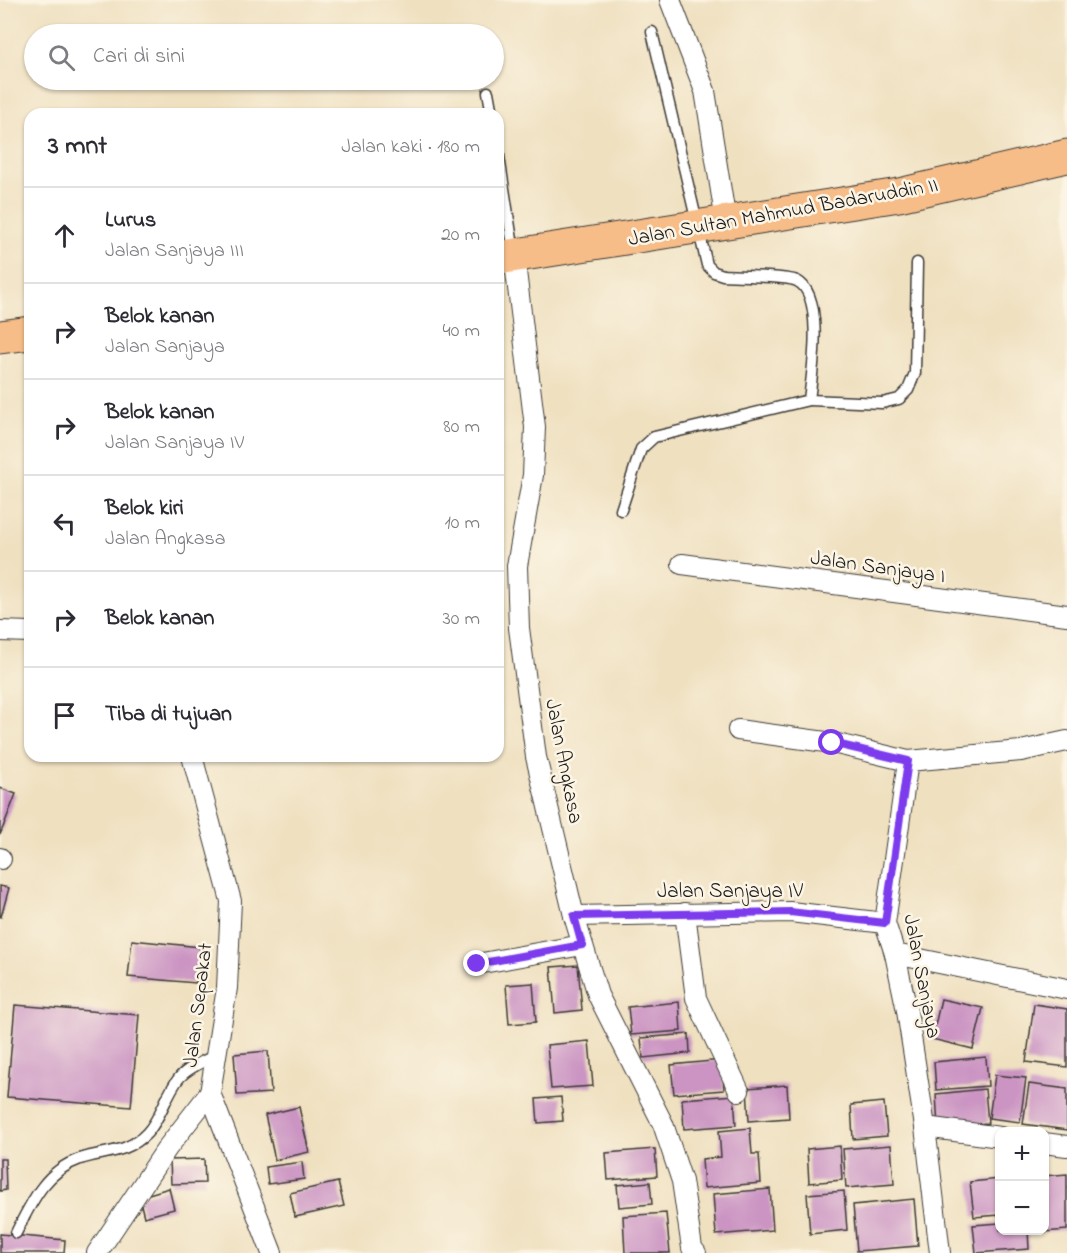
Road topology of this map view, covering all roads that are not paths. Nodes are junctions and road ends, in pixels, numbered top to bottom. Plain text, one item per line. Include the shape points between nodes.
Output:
1 (670, 0) edge
2 (652, 32) dead end
3 (489, 92) dead end
4 (491, 108) edge
5 (1067, 156) edge
6 (713, 224) junction
7 (504, 230) edge
8 (506, 257) edge
9 (917, 263) dead end
10 (24, 334) edge
11 (0, 338) edge
12 (809, 400) junction
13 (621, 510) dead end
14 (682, 564) dead end
15 (1067, 615) edge
16 (0, 631) edge
17 (24, 632) edge
18 (738, 730) dead end
19 (1067, 741) edge
20 (908, 761) junction
21 (194, 762) edge
22 (685, 912) junction
23 (574, 916) junction
24 (885, 923) junction
25 (582, 945) junction
26 (895, 954) junction
27 (477, 964) dead end
28 (1067, 989) edge
29 (218, 1053) junction
30 (739, 1091) dead end
31 (210, 1093) junction
32 (926, 1127) junction
33 (995, 1136) edge
34 (1049, 1144) edge
35 (1067, 1146) edge
36 (16, 1233) dead end
37 (97, 1253) edge
38 (272, 1253) edge
39 (696, 1253) edge
40 (940, 1253) edge

1 - 6 street via 705,91
2 - 6 lane via 685,178
3 - 4 lane
5 - 6 highway, Jalan Sultan Mahmud Badaruddin II via 899,195
6 - 8 highway, Jalan Sultan Mahmud Badaruddin II
6 - 12 lane via 707,265 714,272 796,280 807,290 815,338
7 - 8 lane
8 - 23 street, Jalan Angkasa via 535,427 533,475 517,566 519,628 536,757
9 - 12 lane via 915,373 908,390 899,399 882,403
10 - 11 highway
12 - 13 lane via 654,436 641,449
14 - 15 street, Jalan Sanjaya I
16 - 17 street
18 - 20 street via 832,743
19 - 20 street via 1021,751
20 - 24 street, Jalan Sanjaya
21 - 29 street, Jalan Sepakat via 231,901 227,988
22 - 23 street, Jalan Sanjaya IV
22 - 24 street, Jalan Sanjaya IV via 790,912
22 - 30 street via 696,998
23 - 25 street, Jalan Angkasa
24 - 26 street, Jalan Sanjaya
25 - 27 street
25 - 39 street, Jalan Angkasa via 598,995 663,1124 682,1181
26 - 28 street
26 - 32 street, Jalan Sanjaya
29 - 31 street, Jalan Sepakat
29 - 36 lane via 180,1077 147,1132 135,1142 121,1151 79,1159 52,1176 37,1192
31 - 37 street via 168,1147
31 - 38 street, Jalan Sepakat
32 - 33 street
32 - 40 street, Jalan Sanjaya
34 - 35 street

